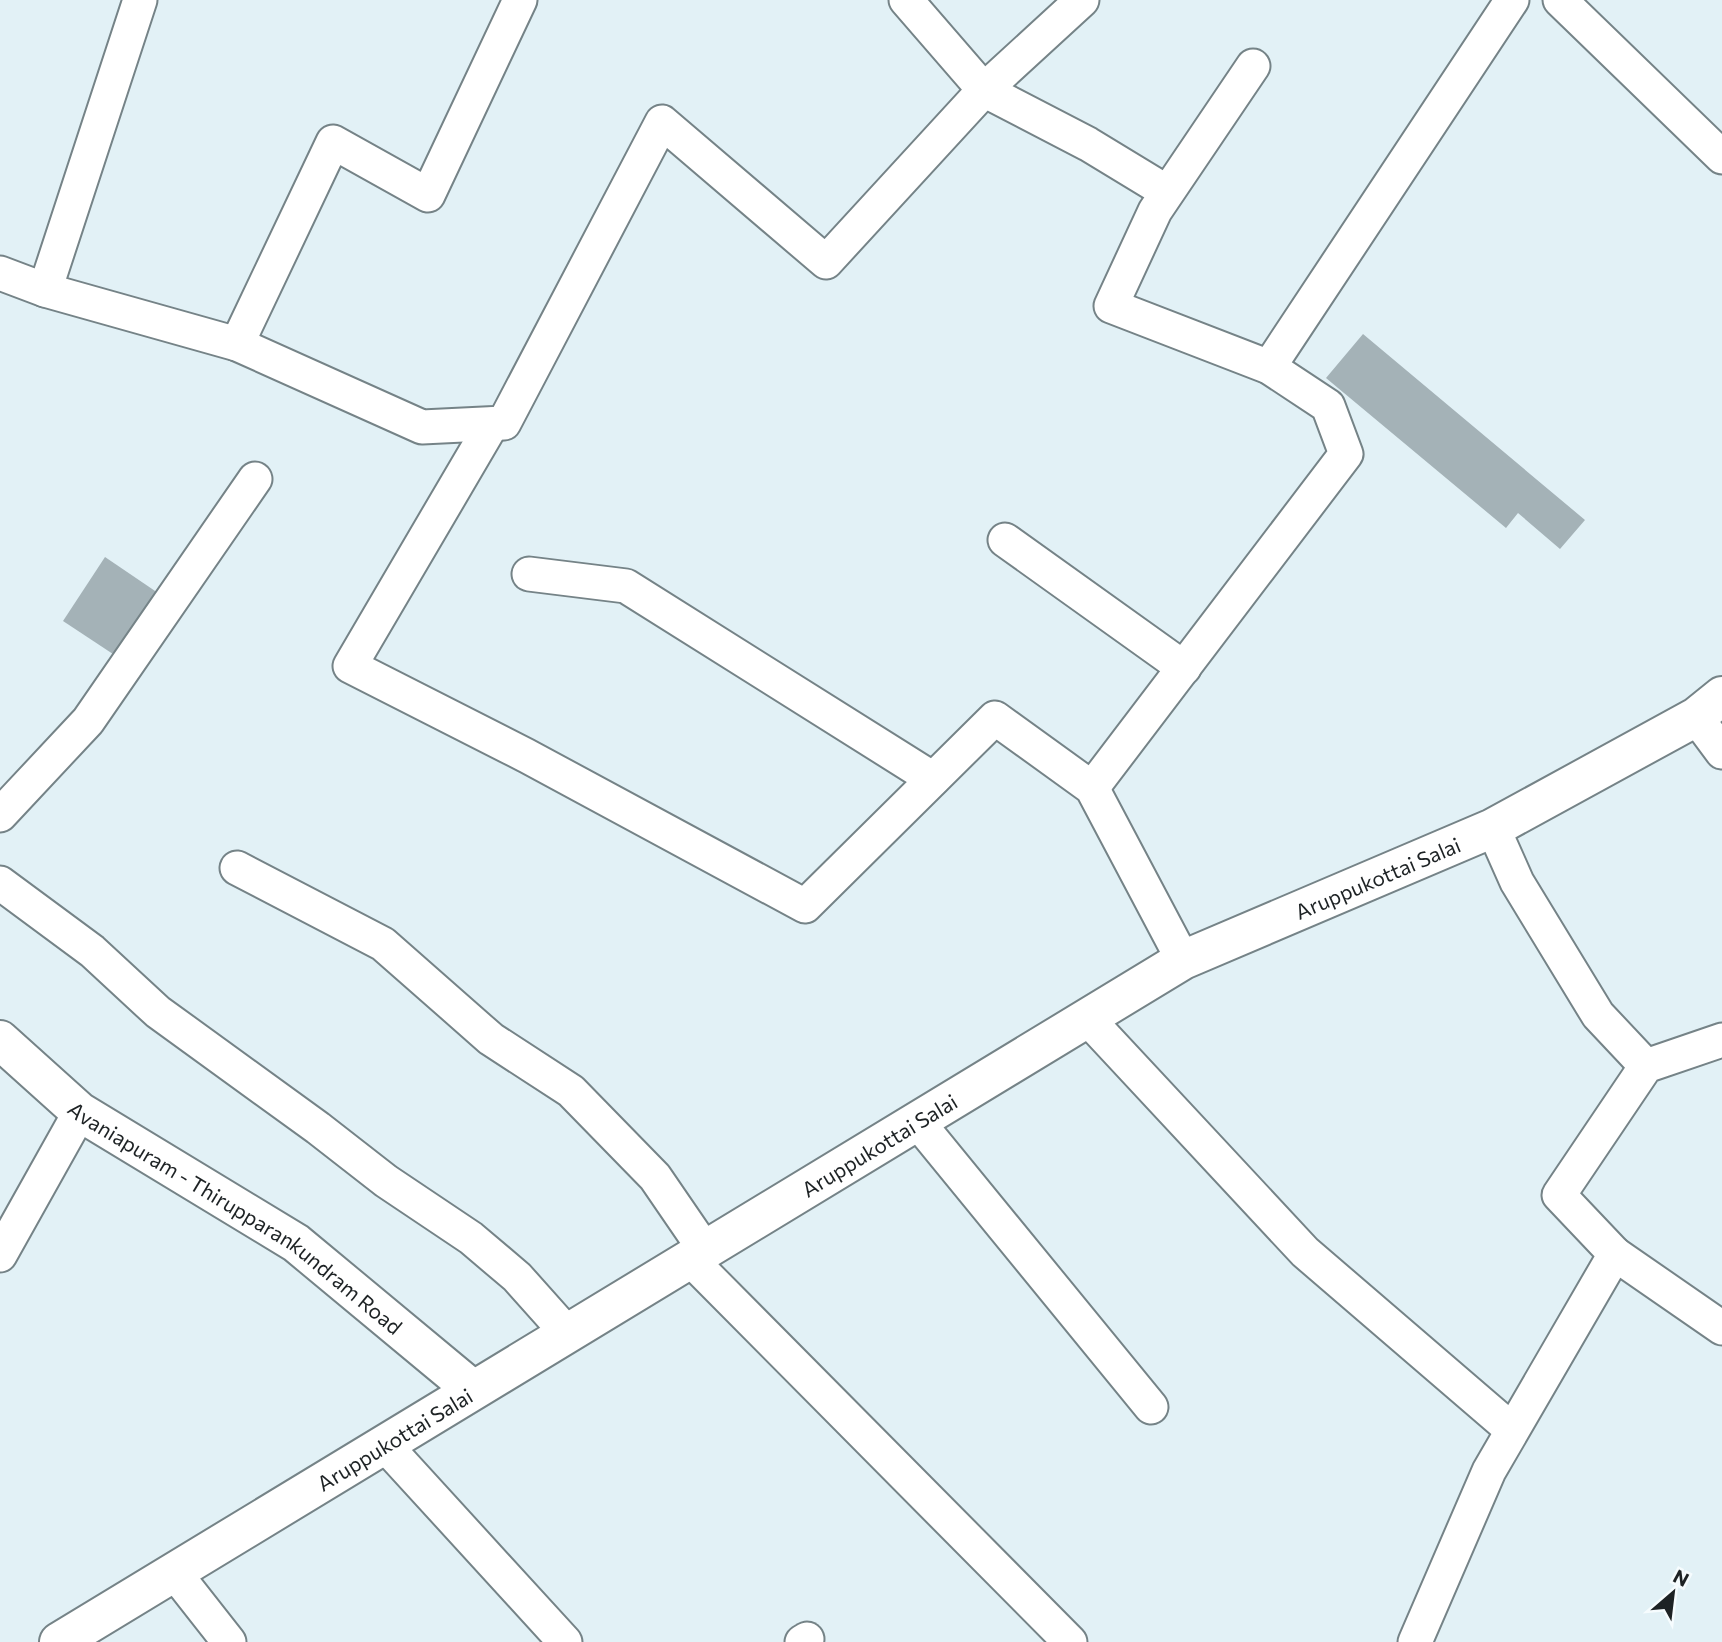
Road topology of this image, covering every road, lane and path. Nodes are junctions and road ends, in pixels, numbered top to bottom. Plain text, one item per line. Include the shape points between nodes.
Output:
1 (139, 0) edge
2 (520, 0) edge
3 (906, 0) edge
4 (1082, 0) edge
5 (1512, 0) edge
6 (1560, 0) edge
7 (1253, 66) dead end
8 (984, 90) junction
9 (1722, 157) edge
10 (1167, 192) junction
11 (0, 273) edge
12 (45, 290) junction
13 (237, 344) junction
14 (1269, 368) junction
15 (492, 424) junction
16 (255, 479) dead end
17 (1004, 540) dead end
18 (529, 574) dead end
19 (1184, 668) junction
20 (1709, 707) edge
21 (1722, 752) edge
22 (933, 779) junction
23 (1092, 788) junction
24 (0, 816) edge
25 (1493, 828) junction
26 (237, 868) dead end
27 (0, 883) edge
28 (1183, 960) junction
29 (1087, 1018) junction
30 (1722, 1040) edge
31 (2, 1047) edge
32 (1646, 1066) junction
33 (80, 1112) junction
34 (917, 1121) junction
35 (697, 1254) junction
36 (1615, 1254) junction
37 (0, 1255) edge
38 (1722, 1328) edge
39 (568, 1333) junction
40 (473, 1390) junction
41 (1151, 1407) dead end
42 (1512, 1430) junction
43 (384, 1444) junction
44 (174, 1572) junction
45 (59, 1642) edge
46 (229, 1642) edge
47 (565, 1642) edge
48 (1070, 1642) edge
49 (1415, 1642) edge

1 - 12 street
2 - 13 street via 428,195 334,142
3 - 8 street
4 - 8 street
5 - 14 street
6 - 9 street
7 - 10 street
8 - 10 street
8 - 15 street via 826,262 662,122 504,423
10 - 14 street via 1111,306
11 - 12 street
12 - 13 street
13 - 15 street via 422,427
14 - 19 street via 1328,406 1346,454
15 - 22 street via 350,666 805,906
16 - 24 street via 88,721
17 - 19 street
18 - 22 street via 626,586
19 - 23 street
20 - 21 street
20 - 25 main road, Aruppukottai Salai
22 - 23 street via 995,718
23 - 28 street
25 - 28 main road, Aruppukottai Salai
25 - 32 street via 1517,882 1598,1015
26 - 35 street via 383,944 491,1039 571,1091 655,1177
27 - 39 street via 92,951 158,1012 386,1181 471,1238 517,1277
28 - 29 main road, Aruppukottai Salai
29 - 34 main road, Aruppukottai Salai
29 - 42 street via 1305,1252
30 - 32 street
31 - 33 main road, Avaniapuram - Thirupparankundram Road
32 - 36 street via 1559,1195
33 - 37 street
33 - 40 main road, Avaniapuram - Thirupparankundram Road via 296,1243
34 - 35 main road, Aruppukottai Salai
34 - 41 street
35 - 39 main road, Aruppukottai Salai
35 - 48 street
36 - 38 street
36 - 42 street
39 - 40 main road, Aruppukottai Salai
40 - 43 main road, Aruppukottai Salai
42 - 49 street via 1489,1471
43 - 44 main road, Aruppukottai Salai
43 - 47 street
44 - 45 main road, Aruppukottai Salai
44 - 46 street

